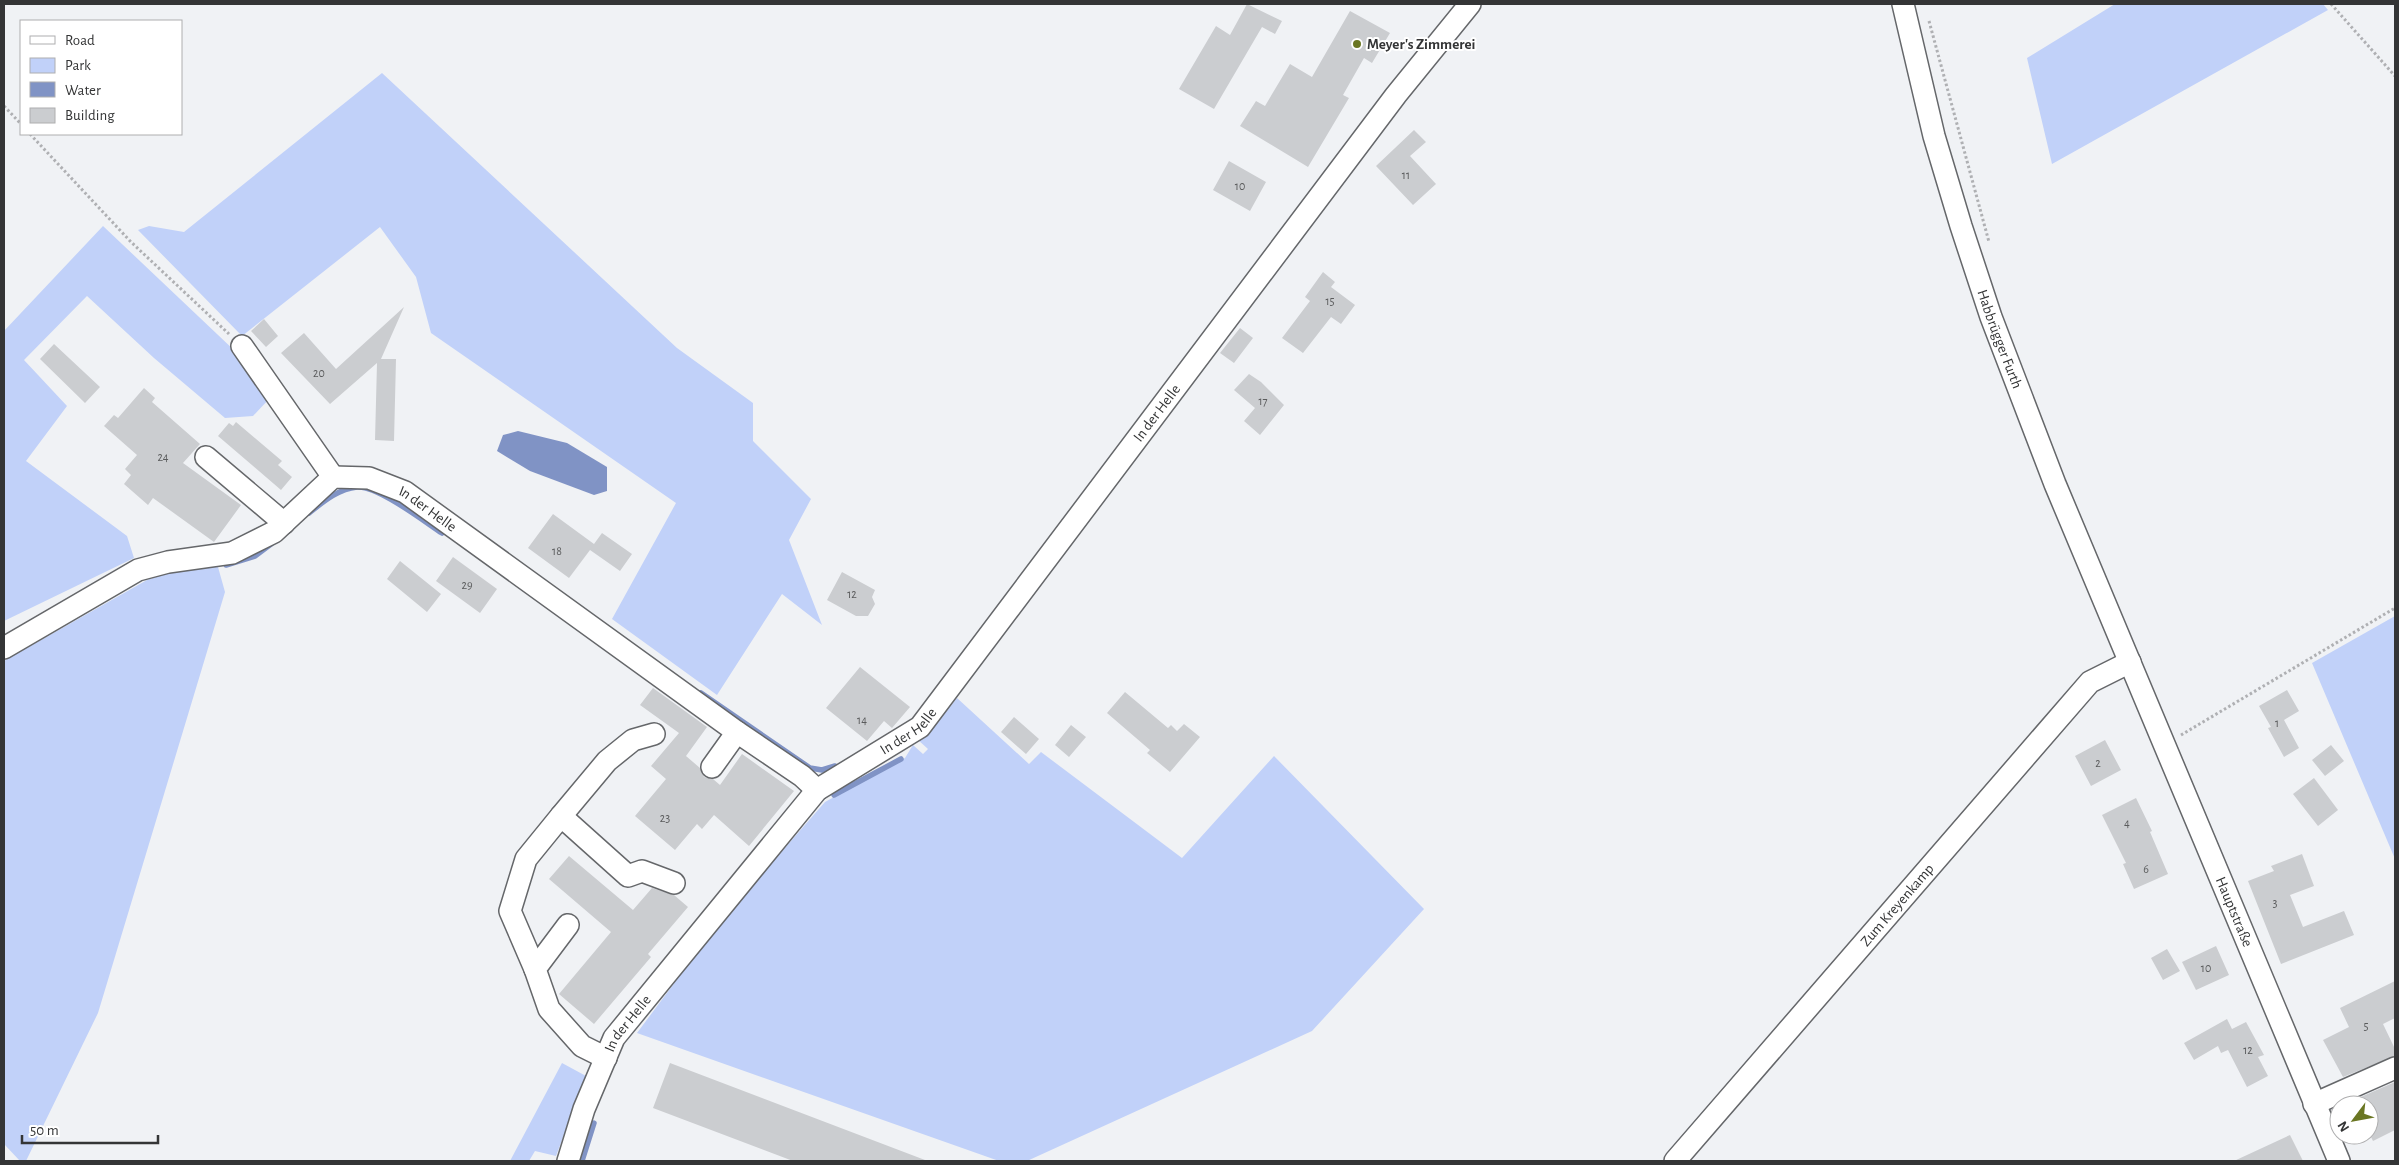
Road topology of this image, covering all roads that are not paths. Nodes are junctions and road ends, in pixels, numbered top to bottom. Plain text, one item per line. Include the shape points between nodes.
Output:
1 (1470, 4) edge
2 (1903, 4) edge
3 (242, 346) road end
4 (206, 457) dead end
5 (333, 477) junction
6 (284, 524) junction
7 (4, 648) edge
8 (2130, 662) junction
9 (736, 732) junction
10 (654, 734) dead end
11 (712, 767) dead end
12 (817, 790) junction
13 (561, 816) junction
14 (674, 883) dead end
15 (568, 925) dead end
16 (535, 969) junction
17 (606, 1058) junction
18 (2395, 1068) edge
19 (2314, 1104) junction
20 (568, 1161) edge
21 (1675, 1161) edge
22 (2339, 1161) edge

1 - 12 street, In der Helle via 1396,95 920,727
2 - 8 street, Habbrügger Furth via 1934,136 1991,316 2055,484
3 - 5 street
4 - 6 street
5 - 6 street
5 - 9 street, In der Helle via 369,478 405,492
6 - 7 street via 232,553 168,562 138,570
8 - 19 street, Hauptstraße
8 - 21 street, Zum Kreyenkamp via 2090,682
9 - 11 street
9 - 12 street, In der Helle via 802,776
10 - 13 street via 633,740 607,761
12 - 17 street, In der Helle via 614,1038
13 - 14 street via 628,876 642,871
13 - 16 street via 526,859 510,911
15 - 16 street
16 - 17 street via 549,1009 582,1046
17 - 20 street, In der Helle via 584,1109
18 - 19 street
19 - 22 street, Hauptstraße

